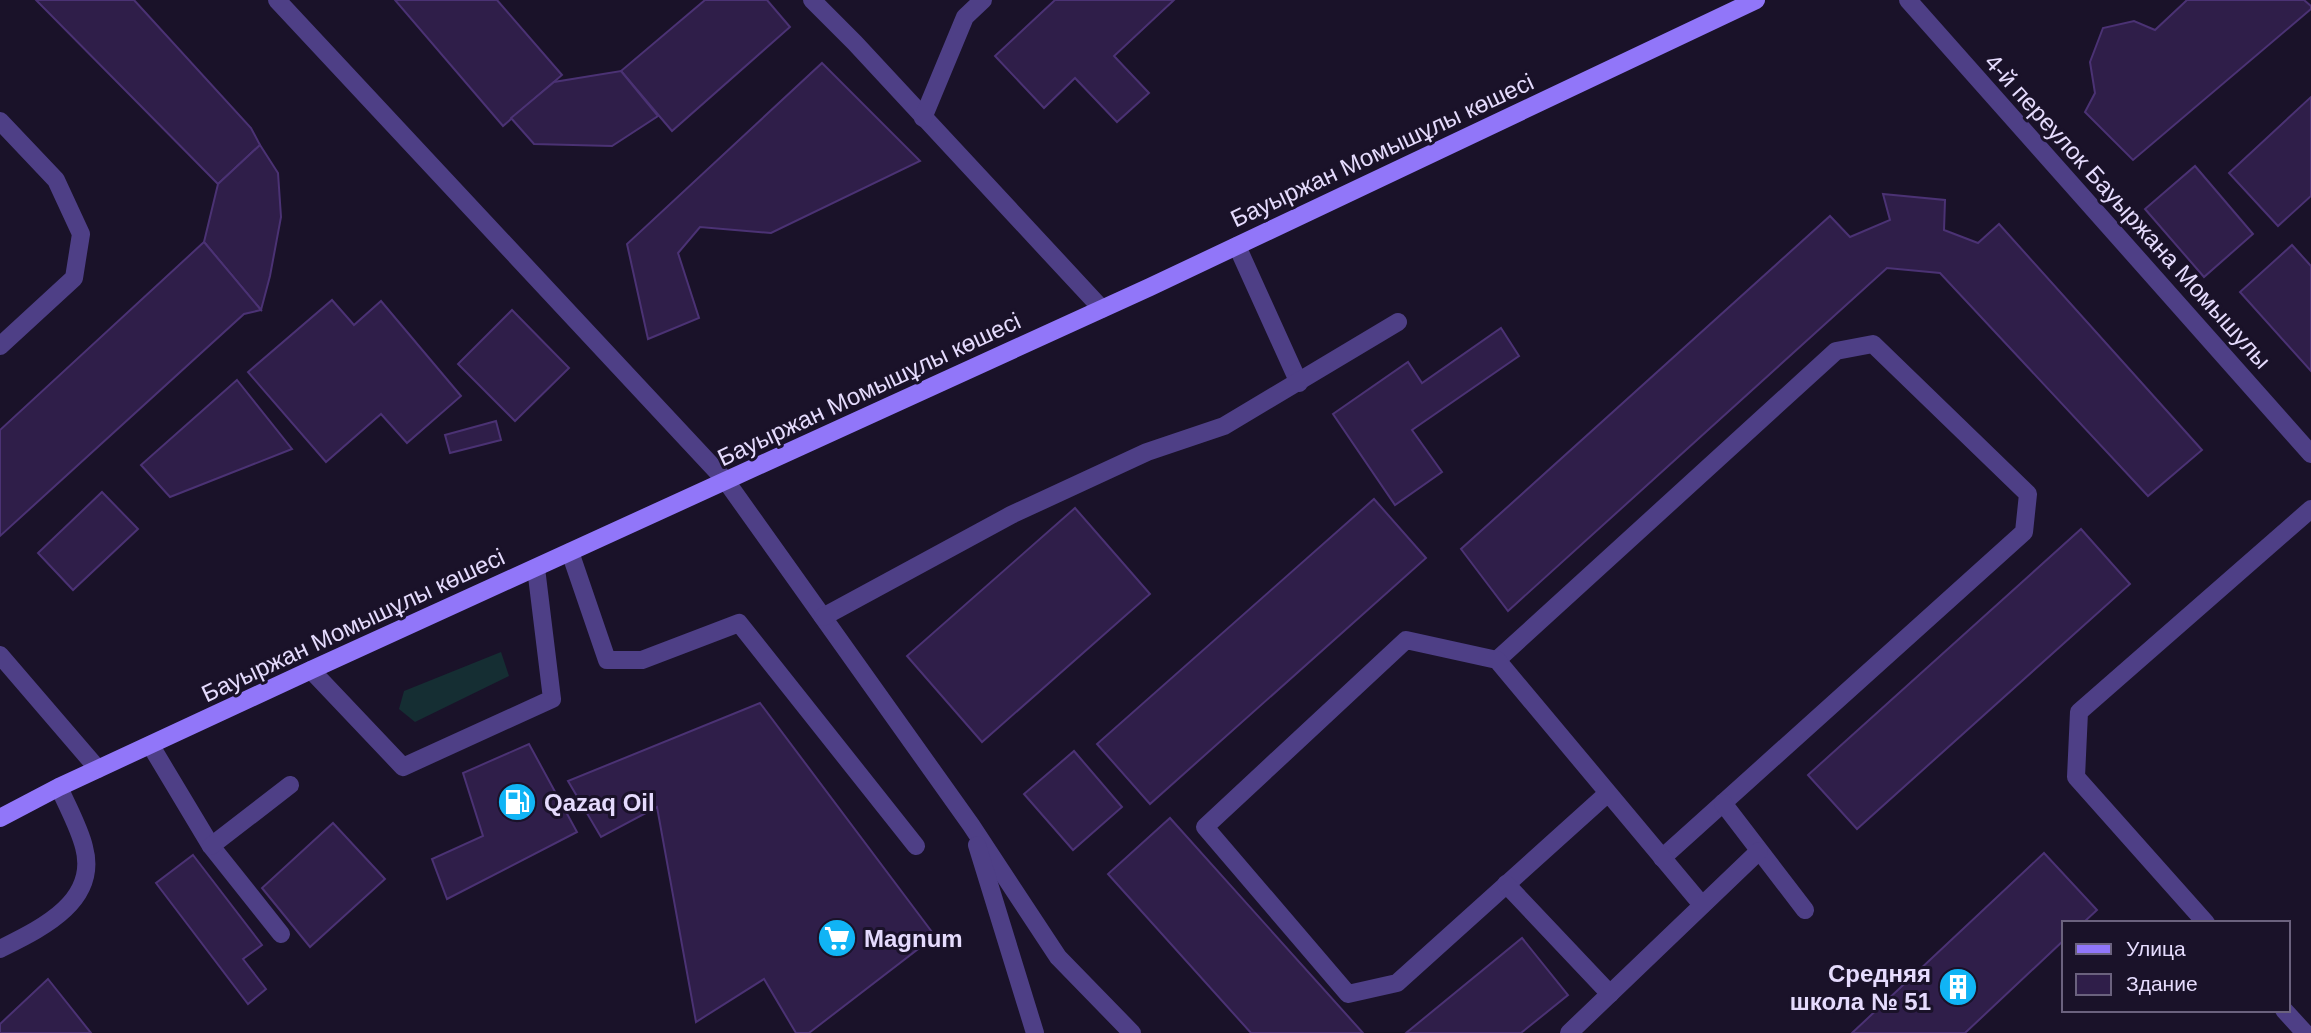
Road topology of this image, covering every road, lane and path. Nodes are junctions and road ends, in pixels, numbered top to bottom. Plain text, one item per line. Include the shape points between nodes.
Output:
1 (277, 0) edge
2 (812, 0) edge
3 (984, 0) edge
4 (1756, 0) edge
5 (1908, 0) edge
6 (923, 118) junction
7 (0, 121) edge
8 (1237, 246) junction
9 (1102, 309) junction
10 (1398, 322) dead end
11 (0, 346) edge
12 (1299, 383) junction
13 (2311, 454) edge
14 (726, 481) junction
15 (2311, 509) edge
16 (570, 552) junction
17 (536, 568) junction
18 (823, 617) junction
19 (0, 655) edge
20 (1497, 660) junction
21 (311, 670) junction
22 (151, 746) junction
23 (98, 769) junction
24 (290, 785) dead end
25 (59, 787) junction
26 (1608, 793) junction
27 (1723, 803) junction
28 (0, 818) edge
29 (971, 825) junction
30 (211, 846) junction
31 (916, 846) dead end
32 (1759, 851) junction
33 (1662, 858) junction
34 (1507, 884) junction
35 (1702, 905) junction
36 (1805, 910) dead end
37 (2204, 921) edge
38 (281, 934) dead end
39 (0, 949) edge
40 (1610, 994) junction
41 (2286, 1012) edge
42 (1035, 1033) edge
43 (1132, 1033) edge
44 (1569, 1033) edge
45 (2305, 1033) edge

1 - 14 lane
2 - 6 lane
3 - 6 lane via 965,17
4 - 8 street, Бауыржан Момышұлы көшесі
5 - 13 lane, 4-й переулок Бауыржана Момышулы
6 - 9 lane
7 - 11 lane via 56,180 80,234 74,278
8 - 9 street, Бауыржан Момышұлы көшесі
8 - 12 lane
9 - 14 street, Бауыржан Момышұлы көшесі
10 - 12 lane
12 - 18 lane via 1224,426 1147,452 1011,515
14 - 16 street, Бауыржан Момышұлы көшесі
14 - 18 lane
15 - 37 lane via 2079,712 2076,777
16 - 17 street, Бауыржан Момышұлы көшесі
16 - 31 lane via 607,660 642,660 739,623
17 - 21 street, Бауыржан Момышұлы көшесі
17 - 21 lane via 552,699 403,767
18 - 29 lane
19 - 23 lane
20 - 26 lane
20 - 27 lane via 1836,351 1873,344 2028,494 2024,532
20 - 34 lane via 1406,640 1205,827 1348,993 1397,983
21 - 22 street, Бауыржан Момышұлы көшесі
22 - 23 street, Бауыржан Момышұлы көшесі
22 - 30 lane
23 - 25 street, Бауыржан Момышұлы көшесі
24 - 30 lane
25 - 28 street, Бауыржан Момышұлы көшесі
25 - 39 lane via 84,846 87,870 76,898 45,927
26 - 33 lane
26 - 34 lane
27 - 32 lane
27 - 33 lane
29 - 42 lane
29 - 43 lane via 1058,957
30 - 38 lane
32 - 35 lane
32 - 36 lane
33 - 35 lane
34 - 40 lane
35 - 40 lane
40 - 44 lane
41 - 45 lane

